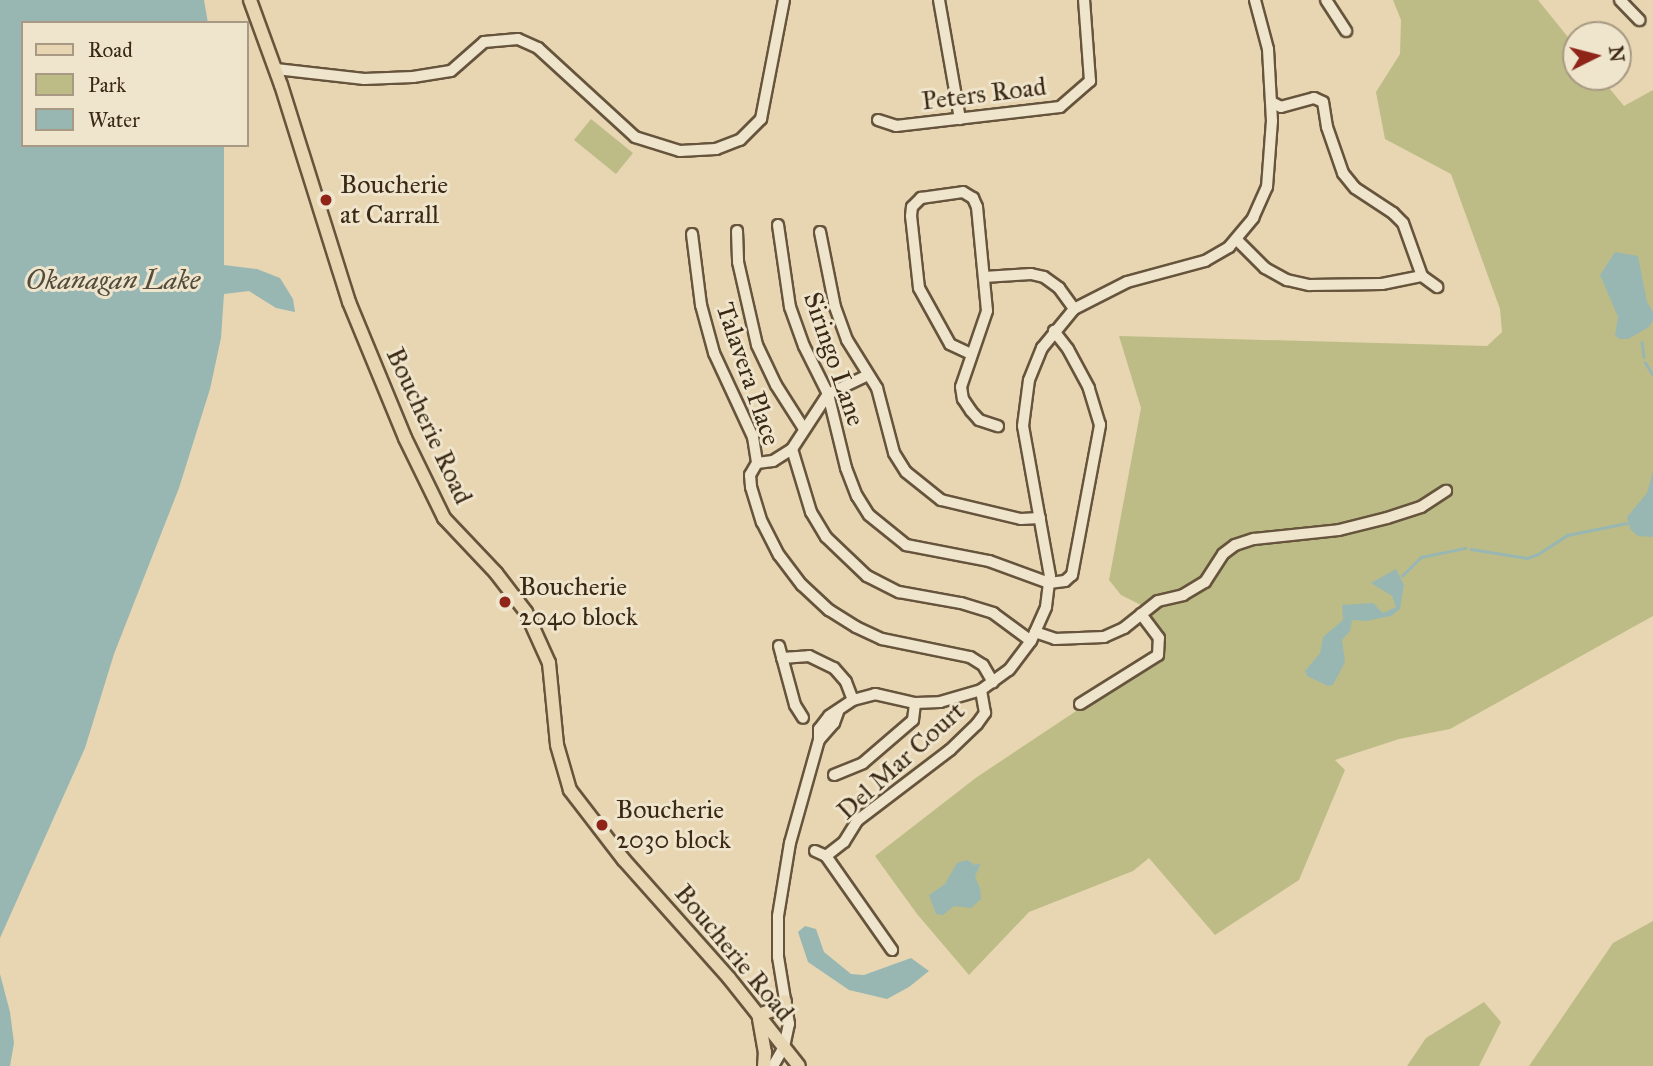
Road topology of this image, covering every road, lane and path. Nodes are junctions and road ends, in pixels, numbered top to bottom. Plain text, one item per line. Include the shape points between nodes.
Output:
1 (250, 0) edge
2 (784, 0) edge
3 (939, 0) edge
4 (1084, 0) edge
5 (1255, 0) edge
6 (1326, 0) edge
7 (1620, 0) edge
8 (1639, 20) dead end
9 (1346, 31) dead end
10 (276, 69) junction
11 (1271, 102) junction
12 (960, 119) junction
13 (878, 120) dead end
14 (778, 225) dead end
15 (737, 230) dead end
16 (820, 232) dead end
17 (692, 234) dead end
18 (1237, 240) junction
19 (1422, 276) junction
20 (984, 277) junction
21 (1437, 287) dead end
22 (1074, 309) junction
23 (1054, 331) junction
24 (971, 354) junction
25 (868, 375) junction
26 (828, 394) junction
27 (998, 426) dead end
28 (804, 429) junction
29 (792, 449) junction
30 (757, 463) junction
31 (1446, 491) dead end
32 (1040, 518) junction
33 (1049, 583) junction
34 (1141, 614) junction
35 (1033, 637) junction
36 (779, 646) dead end
37 (782, 658) junction
38 (992, 682) junction
39 (981, 690) junction
40 (853, 699) junction
41 (915, 702) junction
42 (1080, 705) dead end
43 (803, 718) dead end
44 (834, 775) dead end
45 (815, 851) dead end
46 (827, 856) junction
47 (892, 950) dead end
48 (785, 1001) junction
49 (758, 1015) junction
50 (784, 1047) junction
51 (764, 1066) edge
52 (773, 1066) edge
53 (799, 1066) edge

1 - 10 main road, Boucherie Road
2 - 10 street via 761,119 740,140 716,149 680,152 635,137 538,48 518,39 484,42 451,71 413,77 364,79
3 - 12 street
4 - 12 street, Peters Road via 1090,80 1060,107
5 - 11 street via 1268,49
6 - 9 street
7 - 8 street
10 - 49 main road, Boucherie Road via 349,302 405,438 444,517 526,612 549,663 557,745 570,790
11 - 18 street via 1267,187
11 - 19 street via 1281,107 1314,98 1323,102 1343,173 1355,188 1403,223
12 - 13 street, Peters Road via 896,126
14 - 26 street, Siringo Lane via 790,307
15 - 28 street via 738,262 757,345
16 - 25 street via 835,307 847,340
17 - 30 street, Talavera Place via 701,306 713,353 753,437
18 - 19 street via 1265,268 1308,285 1382,284
18 - 22 street via 1205,261 1127,282
19 - 21 street
20 - 22 street via 1044,277
20 - 24 street via 987,311
20 - 24 street via 973,198 963,192 915,201 911,216 919,288 950,344
22 - 23 street
23 - 32 street via 1028,380 1023,426
23 - 33 street via 1089,388 1100,425 1072,575
24 - 27 street via 961,387 963,399 979,420
25 - 26 street
25 - 32 street via 883,404 894,453 924,490 941,500 985,511
26 - 28 street
26 - 33 street, Siringo Lane via 857,496 892,536 906,545 989,561
28 - 29 street
29 - 30 street via 773,461
29 - 35 street via 811,512 826,537 873,581 899,592 993,613
30 - 38 street, Talavera Place via 750,475 762,522 802,585 829,610 881,639 970,657 983,665
31 - 34 street via 1421,507 1387,518 1236,545 1223,554 1205,582 1183,595 1158,601
32 - 33 street via 1049,556
33 - 35 street via 1046,607
34 - 35 street via 1104,637
34 - 42 street via 1159,638 1158,655
35 - 38 street via 1014,664
36 - 37 street
37 - 40 street via 809,656 834,668
37 - 43 street
38 - 39 street
39 - 41 street via 940,702
39 - 46 street, Del Mar Court via 985,713 977,724 858,820 844,842
40 - 41 street via 875,694
40 - 48 street via 829,716 819,730 790,843 778,916
41 - 44 street via 913,720 863,763
45 - 46 street
46 - 47 street
48 - 49 main road
48 - 50 street via 789,1024
49 - 50 main road, Boucherie Road
49 - 51 main road
50 - 52 street
50 - 53 main road, Boucherie Road

